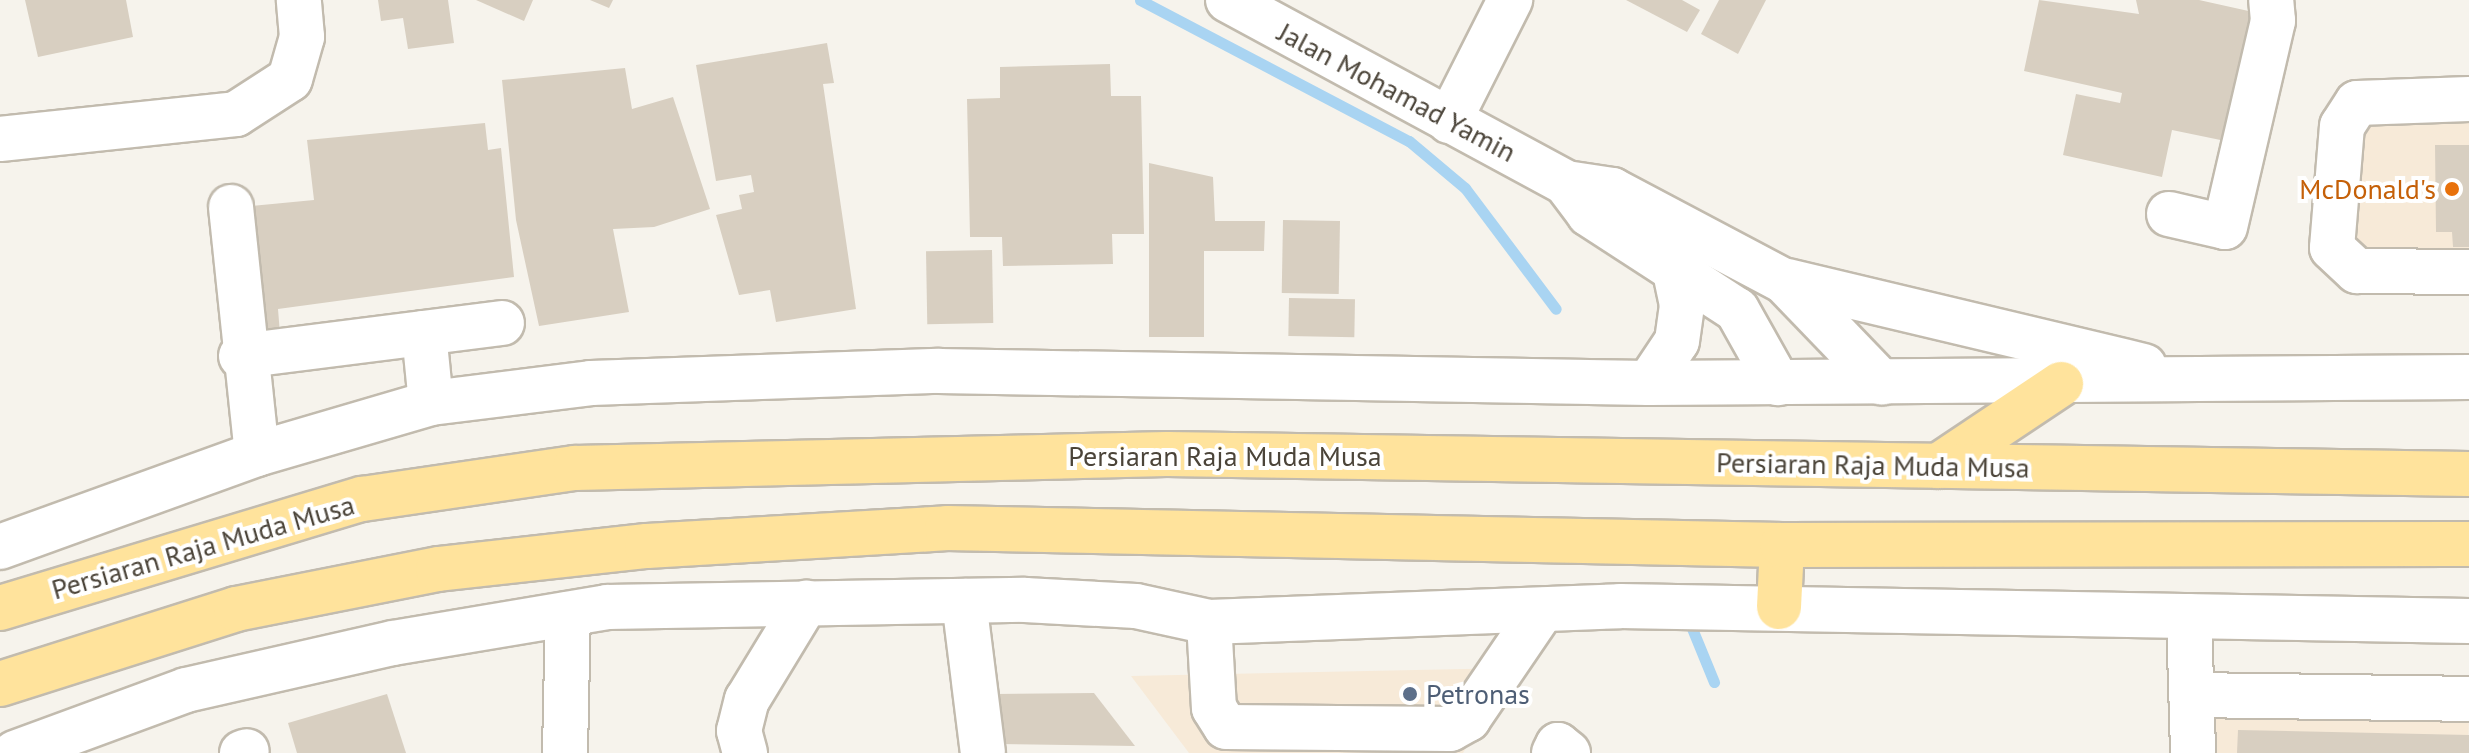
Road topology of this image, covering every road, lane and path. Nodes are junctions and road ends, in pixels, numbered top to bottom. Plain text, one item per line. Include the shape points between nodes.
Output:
1 (299, 0) edge
2 (1228, 0) edge
3 (1510, 0) edge
4 (2271, 0) edge
5 (2469, 99) edge
6 (1449, 121) junction
7 (0, 139) edge
8 (1566, 183) junction
9 (231, 207) dead end
10 (2169, 214) dead end
11 (1675, 271) junction
12 (2469, 272) edge
13 (1784, 281) junction
14 (502, 323) dead end
15 (424, 333) junction
16 (241, 356) junction
17 (2469, 377) edge
18 (1649, 383) junction
19 (1778, 383) junction
20 (1882, 383) junction
21 (2061, 384) junction
22 (2218, 384) junction
23 (431, 403) junction
24 (257, 454) junction
25 (1938, 466) junction
26 (2469, 474) edge
27 (2469, 544) edge
28 (1782, 545) junction
29 (0, 547) edge
30 (964, 601) junction
31 (806, 603) junction
32 (1779, 607) junction
33 (0, 608) edge
34 (1542, 610) junction
35 (568, 614) junction
36 (2189, 616) junction
37 (2469, 621) edge
38 (1209, 622) junction
39 (0, 684) edge
40 (2191, 695) junction
41 (2469, 699) edge
42 (15, 753) edge
43 (565, 753) edge
44 (745, 753) edge
45 (983, 753) edge
46 (2193, 753) edge

1 - 7 street via 302,37 290,79 236,114
2 - 6 street, Jalan Mohamad Yamin
3 - 6 street
4 - 10 street via 2273,21 2225,227
5 - 12 street via 2357,103 2342,126 2332,248 2357,271
6 - 8 street, Jalan Mohamad Yamin
8 - 11 street, Jalan Mohamad Yamin via 1589,214
8 - 13 street, Jalan Mohamad Yamin via 1612,190
9 - 16 street
11 - 18 street via 1682,305 1677,341
11 - 19 street, Jalan Mohamad Yamin via 1737,310
13 - 20 street, Jalan Mohamad Yamin
13 - 22 street
14 - 15 street
15 - 16 street
15 - 23 street
16 - 24 street
17 - 22 street
18 - 19 street
18 - 23 street via 939,371 591,383
19 - 20 street
20 - 21 street
21 - 22 street
21 - 25 main road
23 - 24 street
24 - 29 street
25 - 26 main road, Persiaran Raja Muda Musa
25 - 33 main road, Persiaran Raja Muda Musa via 1167,454 575,468 362,499 227,534
27 - 28 main road
28 - 32 main road
28 - 39 main road via 947,528 647,546 438,569 236,609
30 - 31 street
30 - 38 street via 1136,606
30 - 45 street
31 - 35 street
31 - 44 street via 747,700 739,731
32 - 34 street
32 - 36 street
34 - 38 street
34 - 38 street via 1468,719 1450,729 1226,727 1214,708
35 - 42 street via 186,690
35 - 43 street
36 - 37 street
36 - 40 street
40 - 41 street
40 - 46 street

